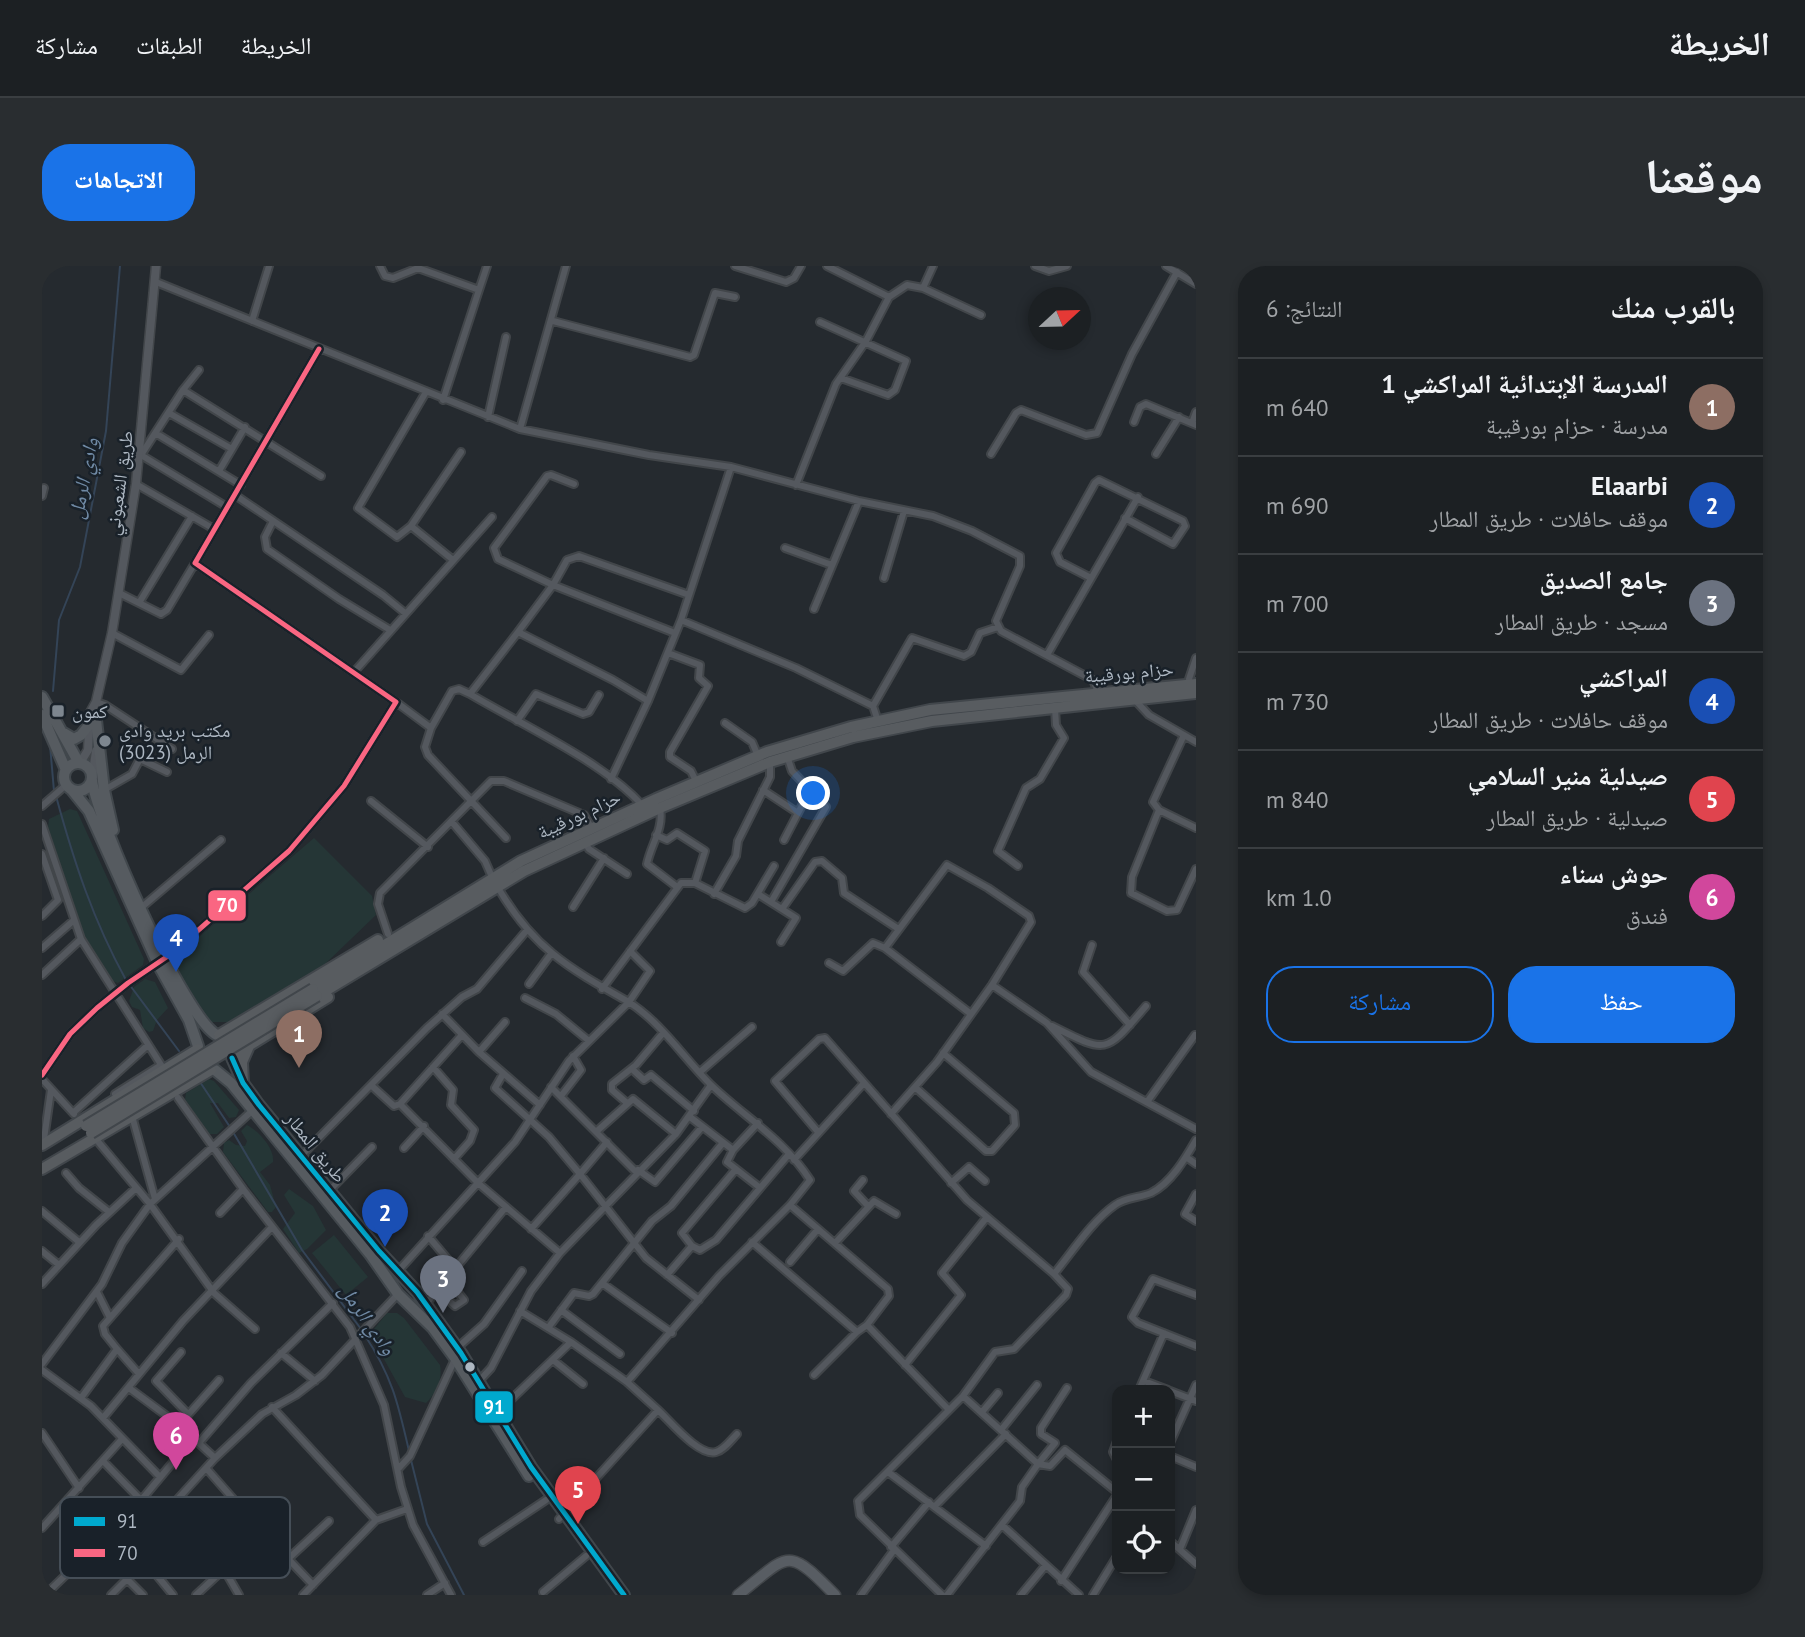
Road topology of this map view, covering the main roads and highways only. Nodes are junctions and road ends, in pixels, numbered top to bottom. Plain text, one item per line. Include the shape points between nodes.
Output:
1 (1194, 680) edge
2 (1164, 691) junction
3 (1196, 693) edge
4 (42, 697) edge
5 (1196, 700) edge
6 (42, 717) edge
7 (57, 726) junction
8 (79, 763) junction
9 (66, 770) junction
10 (92, 779) junction
11 (69, 787) junction
12 (128, 876) junction
13 (494, 882) junction
14 (430, 921) junction
15 (161, 962) junction
16 (218, 1035) junction
17 (250, 1044) junction
18 (198, 1047) junction
19 (232, 1057) junction
20 (213, 1070) junction
21 (243, 1083) junction
22 (271, 1126) junction
23 (91, 1132) junction
24 (43, 1141) edge
25 (42, 1152) edge
26 (298, 1159) junction
27 (42, 1161) edge
28 (42, 1169) edge
29 (396, 1267) junction
30 (383, 1273) junction
31 (427, 1306) junction
32 (416, 1315) junction
33 (458, 1353) junction
34 (495, 1415) junction
35 (562, 1516) junction
36 (614, 1595) edge
37 (624, 1595) edge
38 (738, 1595) edge
39 (835, 1595) edge

1 - 2 highway, حزام بورقيبة
2 - 3 highway, حزام بورقيبة
2 - 5 highway
2 - 13 highway, حزام بورقيبة via 1134,700 894,728 787,757
2 - 13 highway, حزام بورقيبة via 1098,692 969,705 811,738 591,827
4 - 7 main road
6 - 9 main road
7 - 8 main road
7 - 12 main road via 66,737 74,738 92,723 104,790
8 - 9 main road
8 - 10 main road via 89,768
9 - 11 main road
10 - 11 main road via 84,790
10 - 12 main road via 100,813
11 - 15 main road via 89,811
12 - 15 main road
13 - 14 highway, حزام بورقيبة
14 - 16 highway via 388,934
14 - 17 highway via 393,956
14 - 23 highway, حزام بورقيبة, bridge
15 - 16 main road via 196,1016
15 - 18 main road
16 - 18 main road via 207,1036
16 - 19 main road via 229,1041
17 - 19 highway
17 - 21 highway via 242,1062
18 - 20 main road via 200,1061
18 - 24 highway
19 - 20 main road via 225,1067
19 - 21 main road, طريق المطار
20 - 22 main road, طريق المطار
20 - 23 highway via 132,1116
21 - 22 main road, طريق المطار
22 - 26 main road, طريق المطار
23 - 25 highway, حزام بورقيبة
23 - 27 highway, حزام بورقيبة
23 - 28 highway
26 - 29 main road, طريق المطار
26 - 30 main road, طريق المطار
29 - 30 main road
29 - 31 main road, طريق المطار
30 - 32 main road, طريق المطار
31 - 32 main road
31 - 33 main road, طريق المطار
32 - 33 main road, طريق المطار
33 - 34 main road, طريق المطار
34 - 35 main road, طريق المطار
34 - 35 main road, طريق المطار via 546,1500
35 - 36 main road, طريق المطار
35 - 37 main road, طريق المطار
38 - 39 main road via 778,1563 789,1560 804,1564

